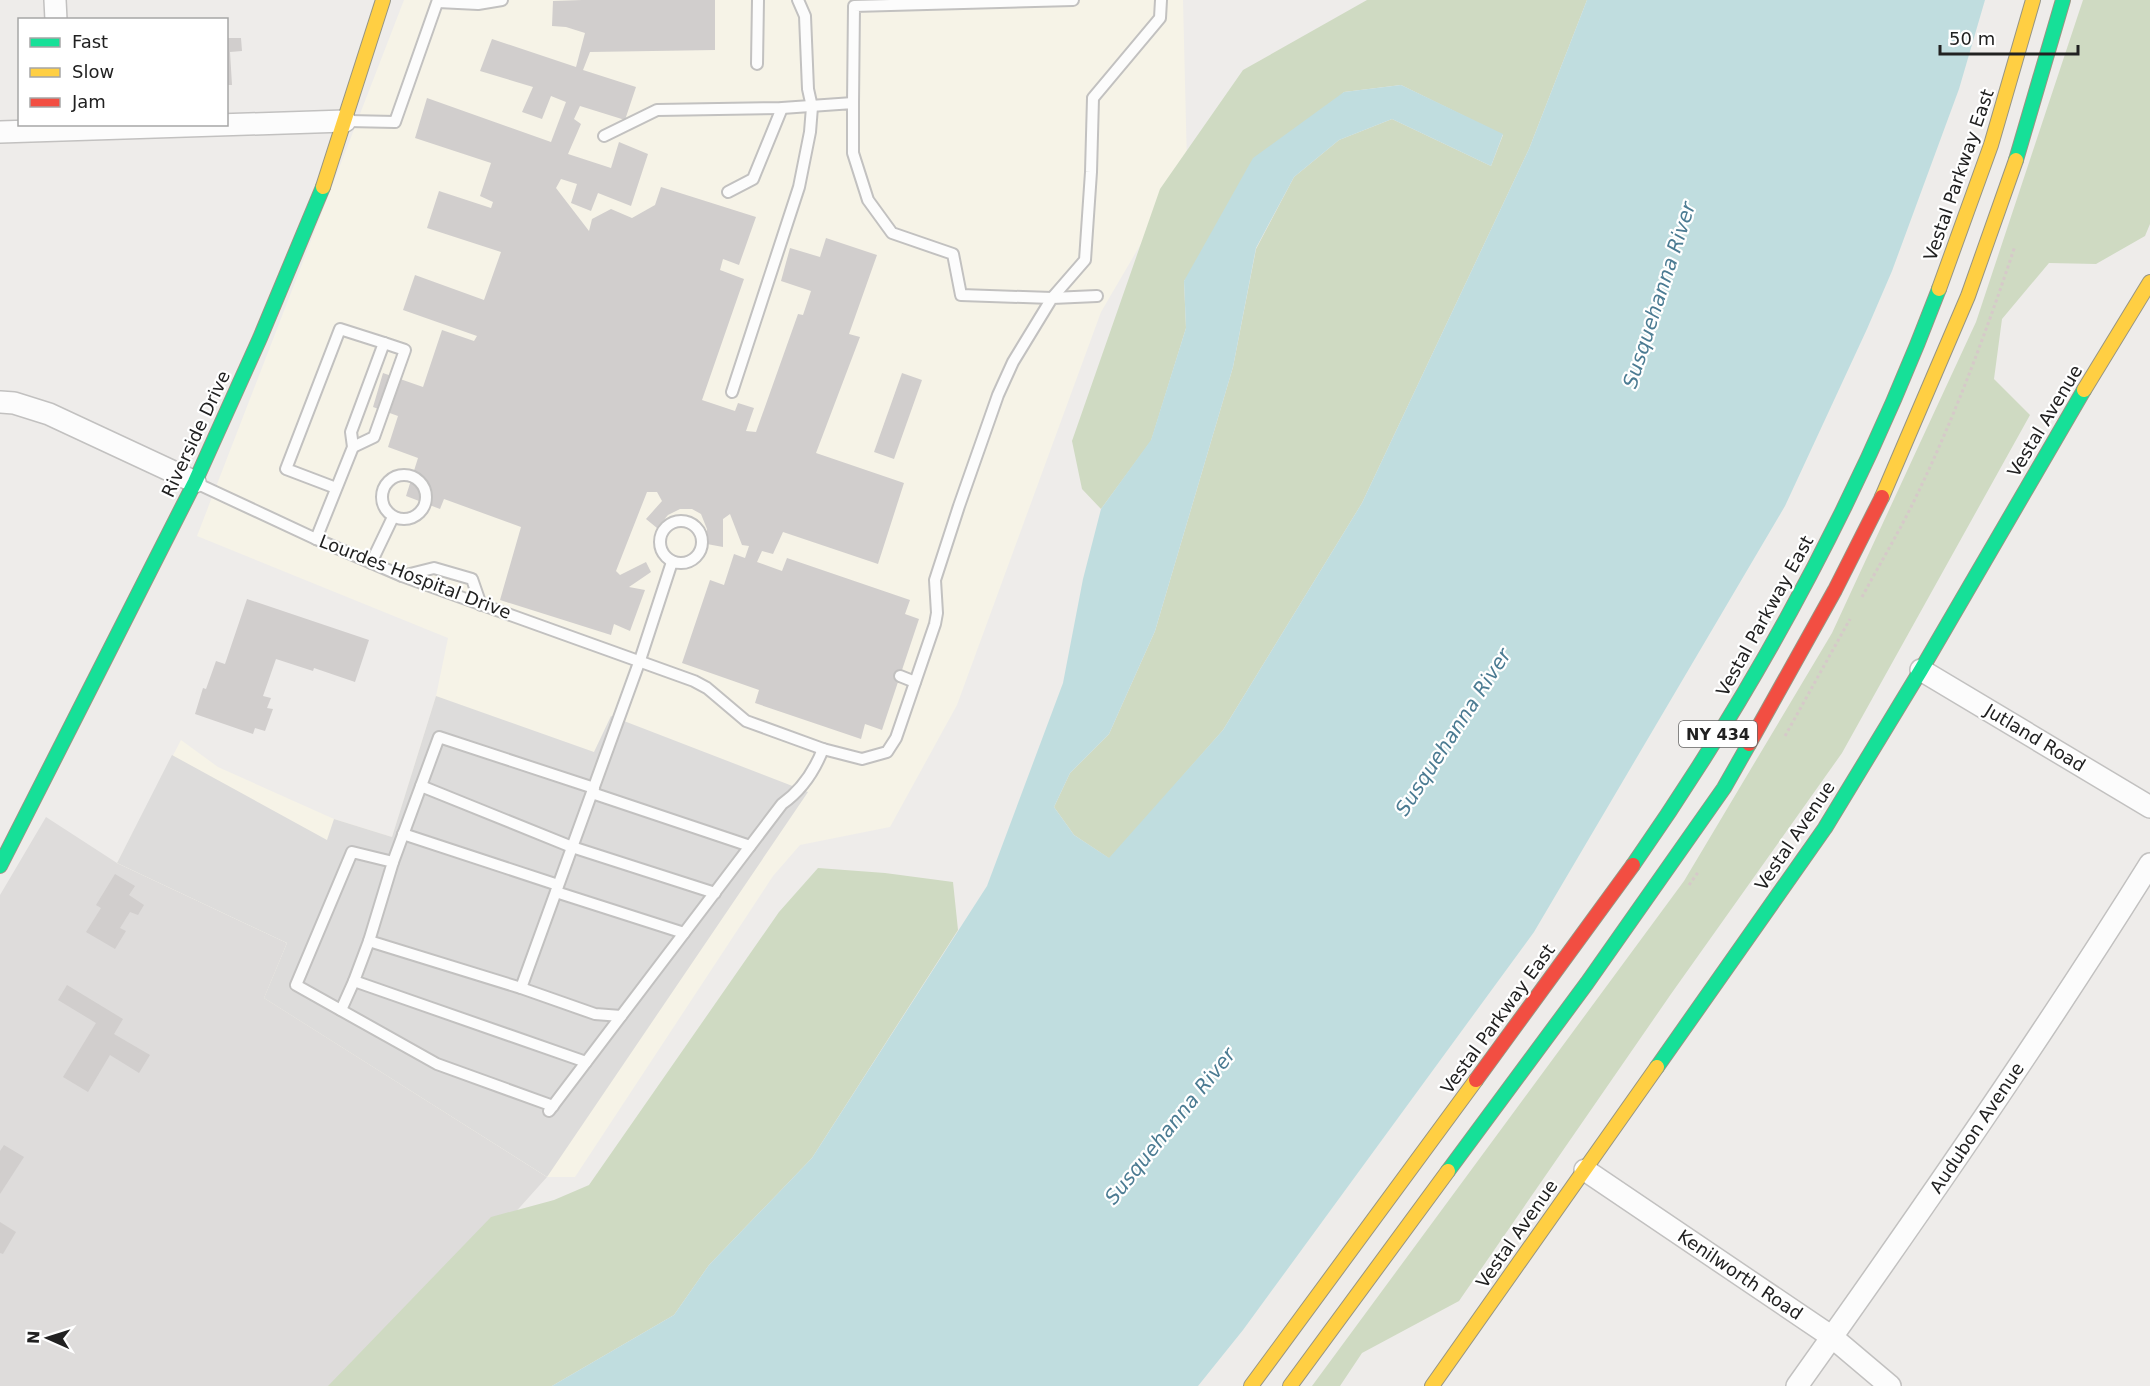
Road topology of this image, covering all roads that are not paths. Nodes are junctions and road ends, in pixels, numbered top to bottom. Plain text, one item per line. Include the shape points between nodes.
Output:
1 (55, 0) edge
2 (383, 0) edge
3 (502, 0) edge
4 (758, 0) edge
5 (798, 0) edge
6 (1073, 0) edge
7 (1161, 0) edge
8 (2033, 0) edge
9 (2062, 0) edge
10 (438, 1) edge
11 (56, 18) edge
12 (757, 64) dead end
13 (853, 103) junction
14 (812, 107) junction
15 (782, 108) junction
16 (345, 121) junction
17 (228, 123) edge
18 (105, 126) edge
19 (57, 127) edge
20 (0, 132) edge
21 (604, 136) dead end
22 (728, 192) dead end
23 (2150, 282) edge
24 (1097, 296) dead end
25 (1052, 298) junction
26 (384, 343) junction
27 (732, 392) dead end
28 (0, 402) edge
29 (353, 447) junction
30 (195, 482) junction
31 (336, 488) junction
32 (393, 517) junction
33 (316, 539) junction
34 (672, 562) junction
35 (371, 563) junction
36 (402, 576) junction
37 (481, 605) junction
38 (640, 660) junction
39 (1921, 670) junction
40 (900, 676) dead end
41 (915, 682) junction
42 (823, 749) junction
43 (421, 786) junction
44 (593, 791) junction
45 (2150, 807) edge
46 (403, 834) junction
47 (750, 846) junction
48 (572, 847) junction
49 (393, 862) junction
50 (2150, 864) edge
51 (0, 866) edge
52 (557, 889) junction
53 (715, 893) junction
54 (684, 933) junction
55 (369, 941) junction
56 (354, 981) junction
57 (521, 988) junction
58 (341, 1010) junction
59 (621, 1016) junction
60 (586, 1062) junction
61 (1585, 1170) junction
62 (1832, 1337) junction
63 (1251, 1386) edge
64 (1290, 1386) edge
65 (1432, 1386) edge
66 (1797, 1386) edge
67 (1890, 1386) edge

1 - 11 street
2 - 16 main road, Riverside Drive
3 - 10 lane via 478,4
4 - 12 lane
5 - 14 lane via 805,16
6 - 13 lane via 854,6
7 - 25 lane via 1160,18 1093,98 1085,260
8 - 63 main road, Vestal Parkway East / NY 434 via 1990,151 1904,378 1818,558 1758,669 1626,876
9 - 64 main road, NY 434 via 2024,138 1968,296 1882,497 1835,590 1724,788 1587,983
10 - 16 lane via 395,122
13 - 14 lane
13 - 25 lane via 853,153 868,200 891,233 953,254 961,294
14 - 15 lane
14 - 27 lane via 799,187
15 - 21 lane via 657,110
15 - 22 lane via 753,179
16 - 17 street
16 - 30 main road, Riverside Drive via 325,181 260,338
18 - 19 street
19 - 20 street
23 - 39 main road, Vestal Avenue
24 - 25 lane
25 - 41 lane via 998,395 935,580 936,624
26 - 29 lane via 351,432
26 - 29 lane via 405,350 374,437
26 - 31 lane via 339,329 286,469
28 - 30 street via 49,414
29 - 31 lane
30 - 33 lane, Lourdes Hospital Drive
30 - 51 main road, Riverside Drive
31 - 33 lane
32 - 32 lane via 414,518 424,507 426,492 413,477 394,477 384,486 383,506
32 - 35 lane
33 - 35 lane, Lourdes Hospital Drive
34 - 34 lane via 692,561 701,550 701,537 694,525 681,521 663,532 660,546
34 - 38 lane
35 - 36 lane, Lourdes Hospital Drive
36 - 37 lane, Lourdes Hospital Drive
36 - 37 lane via 434,568 472,579
37 - 38 lane, Lourdes Hospital Drive
38 - 42 lane, Lourdes Hospital Drive via 707,688 746,721
38 - 44 lane
39 - 45 street, Jutland Road
39 - 61 main road, Vestal Avenue via 1825,828
40 - 41 lane
41 - 42 lane, Lourdes Hospital Drive via 896,738 887,752 862,759
42 - 47 lane via 808,779 782,804
43 - 44 lane via 438,737
43 - 46 lane
43 - 48 lane
44 - 47 lane
44 - 48 lane
46 - 49 lane
46 - 52 lane
47 - 53 lane
48 - 52 lane
48 - 53 lane
49 - 55 lane
49 - 58 lane via 352,852 296,985
50 - 62 street, Audubon Avenue via 1939,1185
52 - 54 lane
52 - 57 lane
53 - 54 lane
54 - 59 lane
55 - 56 lane
55 - 57 lane
56 - 58 lane
56 - 60 lane
57 - 59 lane via 595,1014
58 - 60 lane via 437,1064 551,1108
59 - 60 lane
61 - 62 street, Kenilworth Road
61 - 65 main road, Vestal Avenue
62 - 66 street, Audubon Avenue
62 - 67 street, Kenilworth Road

